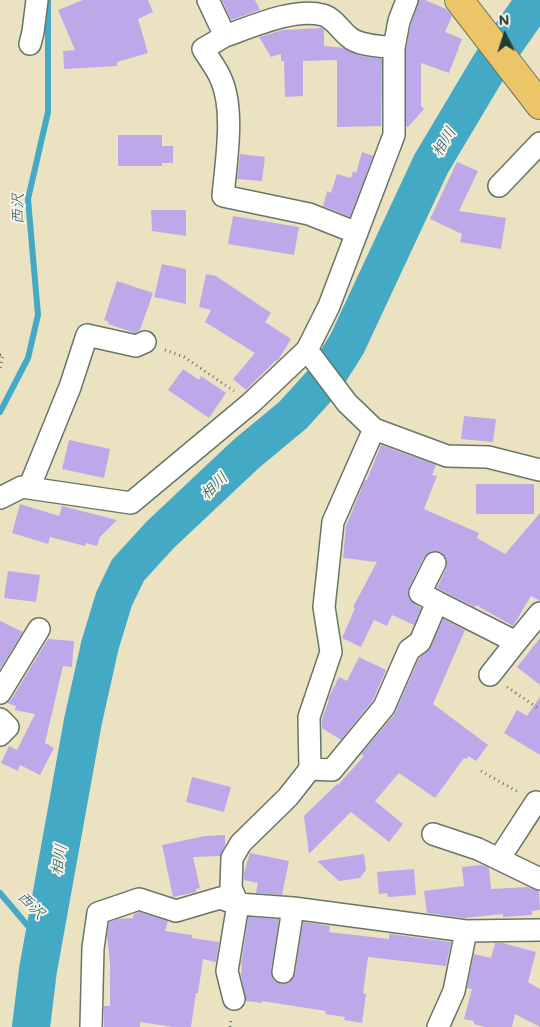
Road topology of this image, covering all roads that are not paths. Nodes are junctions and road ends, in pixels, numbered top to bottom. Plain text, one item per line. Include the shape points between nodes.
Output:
1 (37, 0) edge
2 (208, 0) edge
3 (407, 0) edge
4 (459, 0) edge
5 (225, 36) junction
6 (30, 44) dead end
7 (394, 48) junction
8 (540, 105) edge
9 (540, 143) edge
10 (499, 186) dead end
11 (357, 232) junction
12 (145, 342) road end
13 (310, 354) junction
14 (374, 429) junction
15 (540, 470) edge
16 (29, 488) junction
17 (2, 497) edge
18 (435, 563) dead end
19 (437, 602) junction
20 (540, 614) edge
21 (40, 629) dead end
22 (516, 642) junction
23 (490, 675) road end
24 (0, 693) edge
25 (0, 719) edge
26 (0, 735) edge
27 (310, 769) junction
28 (536, 802) road end
29 (433, 834) dead end
30 (499, 859) junction
31 (540, 879) edge
32 (238, 904) junction
33 (294, 908) junction
34 (540, 930) edge
35 (466, 931) junction
36 (283, 972) dead end
37 (234, 999) dead end
38 (92, 1027) edge
39 (438, 1027) edge

1 - 6 lane
2 - 5 lane
3 - 7 lane
4 - 8 main road
5 - 7 lane via 289,15 308,13 324,15 334,21 350,39
5 - 11 lane via 203,49 221,79 227,99 223,196 309,214
7 - 11 lane via 394,135
9 - 10 lane
11 - 13 lane
12 - 16 lane via 136,346 87,335 70,387
13 - 14 lane via 347,403
13 - 16 lane via 131,503
14 - 15 lane via 447,456 488,457
14 - 27 lane via 333,522 324,607 331,652 309,718
16 - 17 lane via 22,487
18 - 19 lane via 420,593
19 - 22 lane
19 - 27 lane via 420,642 409,650 384,707 332,770
20 - 22 lane
21 - 24 lane
22 - 23 lane
25 - 26 lane via 8,727
27 - 32 lane via 288,797 241,843 232,858 231,888
28 - 30 lane
29 - 30 lane
30 - 31 lane
32 - 33 lane
32 - 37 lane via 227,971
32 - 38 lane via 220,898 176,911 139,899 98,913 93,948
33 - 35 lane
33 - 36 lane
34 - 35 lane
35 - 39 lane via 454,991

